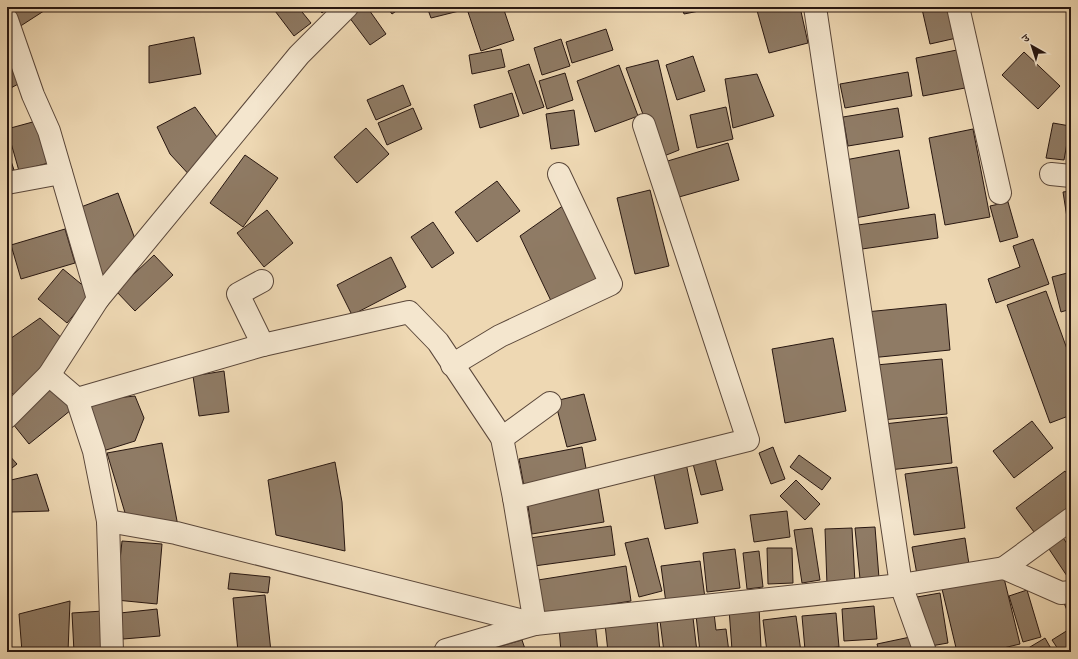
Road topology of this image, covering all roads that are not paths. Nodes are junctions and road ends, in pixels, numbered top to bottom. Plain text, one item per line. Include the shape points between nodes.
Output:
1 (347, 7) edge
2 (815, 7) edge
3 (958, 7) edge
4 (7, 20) edge
5 (644, 124) dead end
6 (61, 173) junction
7 (559, 174) dead end
8 (7, 183) edge
9 (1000, 193) dead end
10 (262, 282) dead end
11 (98, 299) junction
12 (263, 345) junction
13 (452, 365) junction
14 (50, 376) junction
15 (77, 398) junction
16 (550, 403) dead end
17 (7, 417) edge
18 (502, 438) junction
19 (514, 498) junction
20 (1071, 519) edge
21 (108, 520) junction
22 (1004, 568) junction
23 (902, 585) junction
24 (1071, 592) edge
25 (535, 624) junction
26 (112, 652) edge
27 (445, 652) edge
28 (925, 652) edge

1 - 11 street via 299,54
2 - 23 street
3 - 9 street
4 - 6 street via 33,95 50,131
5 - 19 street via 748,440
6 - 8 street
6 - 11 street
7 - 13 street via 611,284 500,336
10 - 12 street via 238,294
11 - 14 street
12 - 13 street via 410,312 438,342
12 - 15 street
13 - 18 street
14 - 15 street
14 - 17 street
15 - 21 street via 94,451
16 - 18 street
18 - 19 street
19 - 25 street
20 - 22 street
21 - 25 street via 176,533
21 - 26 street
22 - 23 street
22 - 24 street via 1061,593
23 - 25 street
23 - 28 street
25 - 27 street

